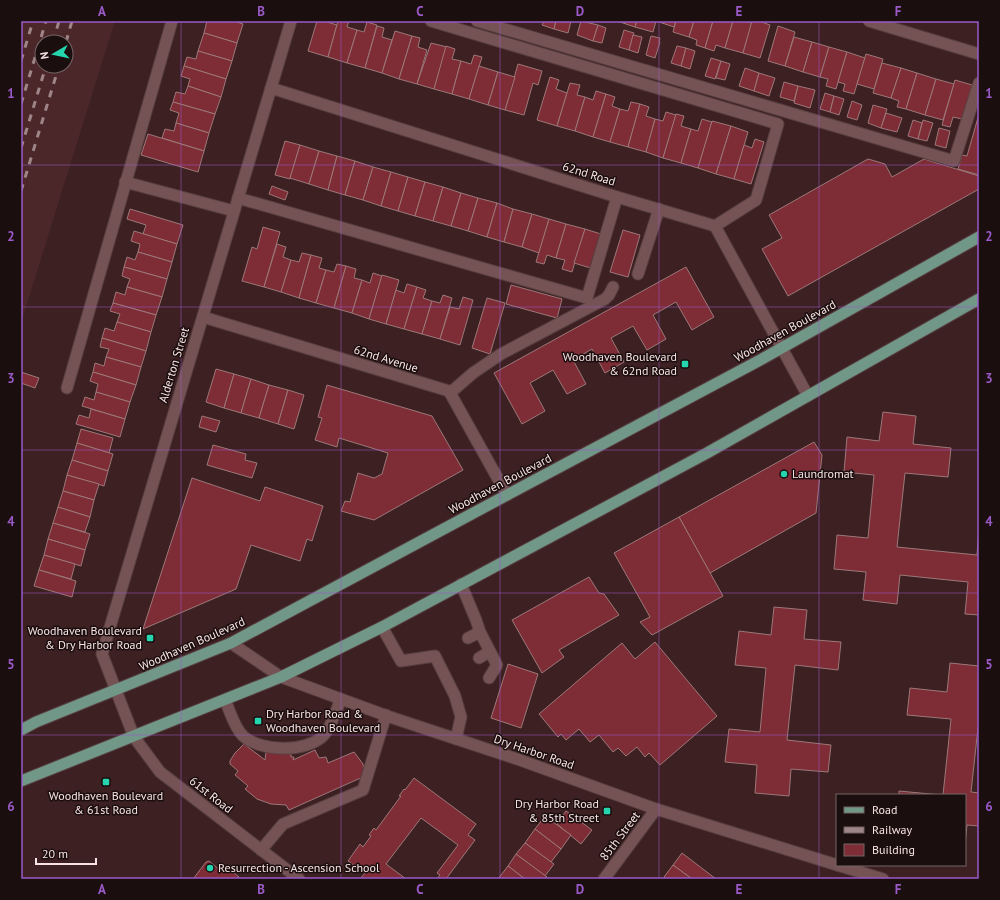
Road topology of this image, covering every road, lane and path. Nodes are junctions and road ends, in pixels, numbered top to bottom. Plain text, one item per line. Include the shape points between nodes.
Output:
1 (172, 21) edge
2 (291, 21) edge
3 (431, 21) edge
4 (477, 21) edge
5 (869, 21) edge
6 (979, 54) edge
7 (979, 82) edge
8 (271, 88) junction
9 (125, 182) junction
10 (617, 197) junction
11 (238, 198) junction
12 (658, 209) junction
13 (234, 211) junction
14 (715, 226) junction
15 (979, 237) edge
16 (638, 274) dead end
17 (613, 287) dead end
18 (979, 299) edge
19 (203, 316) junction
20 (782, 349) junction
21 (67, 388) dead end
22 (450, 393) junction
23 (808, 396) junction
24 (507, 495) junction
25 (461, 584) junction
26 (382, 627) junction
27 (480, 632) junction
28 (468, 638) dead end
29 (231, 644) junction
30 (490, 652) junction
31 (479, 658) dead end
32 (281, 677) junction
33 (489, 678) dead end
34 (116, 690) junction
35 (341, 699) junction
36 (225, 700) junction
37 (386, 715) junction
38 (126, 716) joint
39 (21, 730) edge
40 (134, 736) junction
41 (456, 739) junction
42 (21, 781) edge
43 (656, 809) junction
44 (261, 850) junction
45 (836, 865) edge
46 (840, 866) edge
47 (299, 879) edge
48 (604, 879) edge
49 (883, 879) edge

1 - 9 street
2 - 8 street, Alderton Street
3 - 14 street via 778,124 756,200
4 - 7 street via 954,161
5 - 6 street
8 - 10 street, 62nd Road
8 - 11 street, Alderton Street
9 - 13 street
9 - 21 street
10 - 11 street via 587,298
10 - 12 street, 62nd Road
11 - 13 street, Alderton Street
12 - 14 street, 62nd Road
12 - 16 street
13 - 19 street, Alderton Street
14 - 20 street
15 - 20 main road, Woodhaven Boulevard
17 - 22 street via 605,299 501,354
18 - 23 main road
19 - 22 street, 62nd Avenue
19 - 34 street, Alderton Street via 102,654
20 - 23 street
20 - 24 main road, Woodhaven Boulevard
22 - 24 street
23 - 25 main road via 707,453
24 - 29 main road, Woodhaven Boulevard
25 - 26 main road
25 - 27 street
26 - 32 main road
26 - 41 street via 401,661 438,654 459,694 461,717
27 - 28 street
27 - 30 street
29 - 32 street, Dry Harbor Road
29 - 34 main road, Woodhaven Boulevard
30 - 31 street
30 - 33 street via 497,665
32 - 35 street, Dry Harbor Road
32 - 36 main road
34 - 38 street, Alderton Street
34 - 39 main road, Woodhaven Boulevard
35 - 36 street via 324,735 309,744 285,748 260,745 244,736
35 - 37 street, Dry Harbor Road
36 - 40 main road
37 - 41 street, Dry Harbor Road
37 - 44 street via 363,790 283,824
38 - 40 street, 61st Road
40 - 42 main road
40 - 44 street, 61st Road via 160,772
41 - 43 street, Dry Harbor Road
43 - 45 street, Dry Harbor Road
43 - 48 street, 85th Street
44 - 47 street, 61st Road
46 - 49 street, Dry Harbor Road

